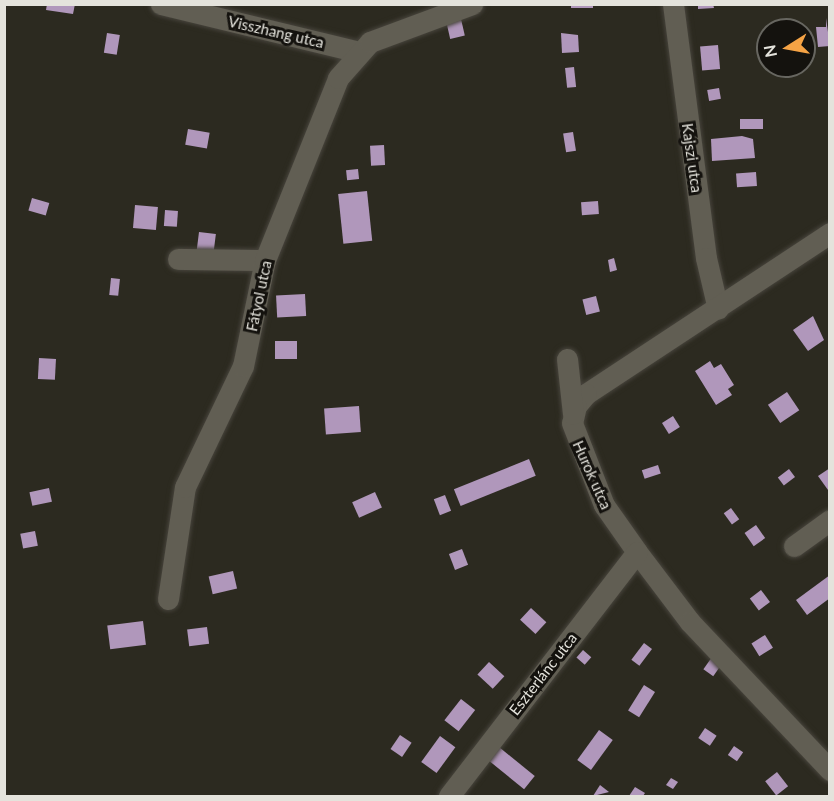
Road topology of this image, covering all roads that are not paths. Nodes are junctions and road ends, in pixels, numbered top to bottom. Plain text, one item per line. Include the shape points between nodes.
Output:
1 (161, 4) edge
2 (472, 4) edge
3 (673, 4) edge
4 (356, 51) junction
5 (830, 233) edge
6 (178, 259) dead end
7 (265, 260) junction
8 (718, 309) junction
9 (567, 359) dead end
10 (573, 414) junction
11 (830, 520) edge
12 (794, 546) dead end
13 (637, 552) junction
14 (168, 599) dead end
15 (830, 770) edge
16 (449, 796) edge

1 - 4 street, Visszhang utca
2 - 4 street
3 - 8 street, Kajszi utca via 706,258
4 - 7 street, Fátyol utca via 338,78
5 - 8 street via 737,291
6 - 7 street
7 - 14 street, Fátyol utca via 243,366 185,487
8 - 10 street via 586,394
9 - 10 street, Hurok utca
10 - 13 street, Hurok utca via 578,445 604,505
11 - 12 street
13 - 15 street, Hurok utca via 690,622
13 - 16 street, Eszterlánc utca

